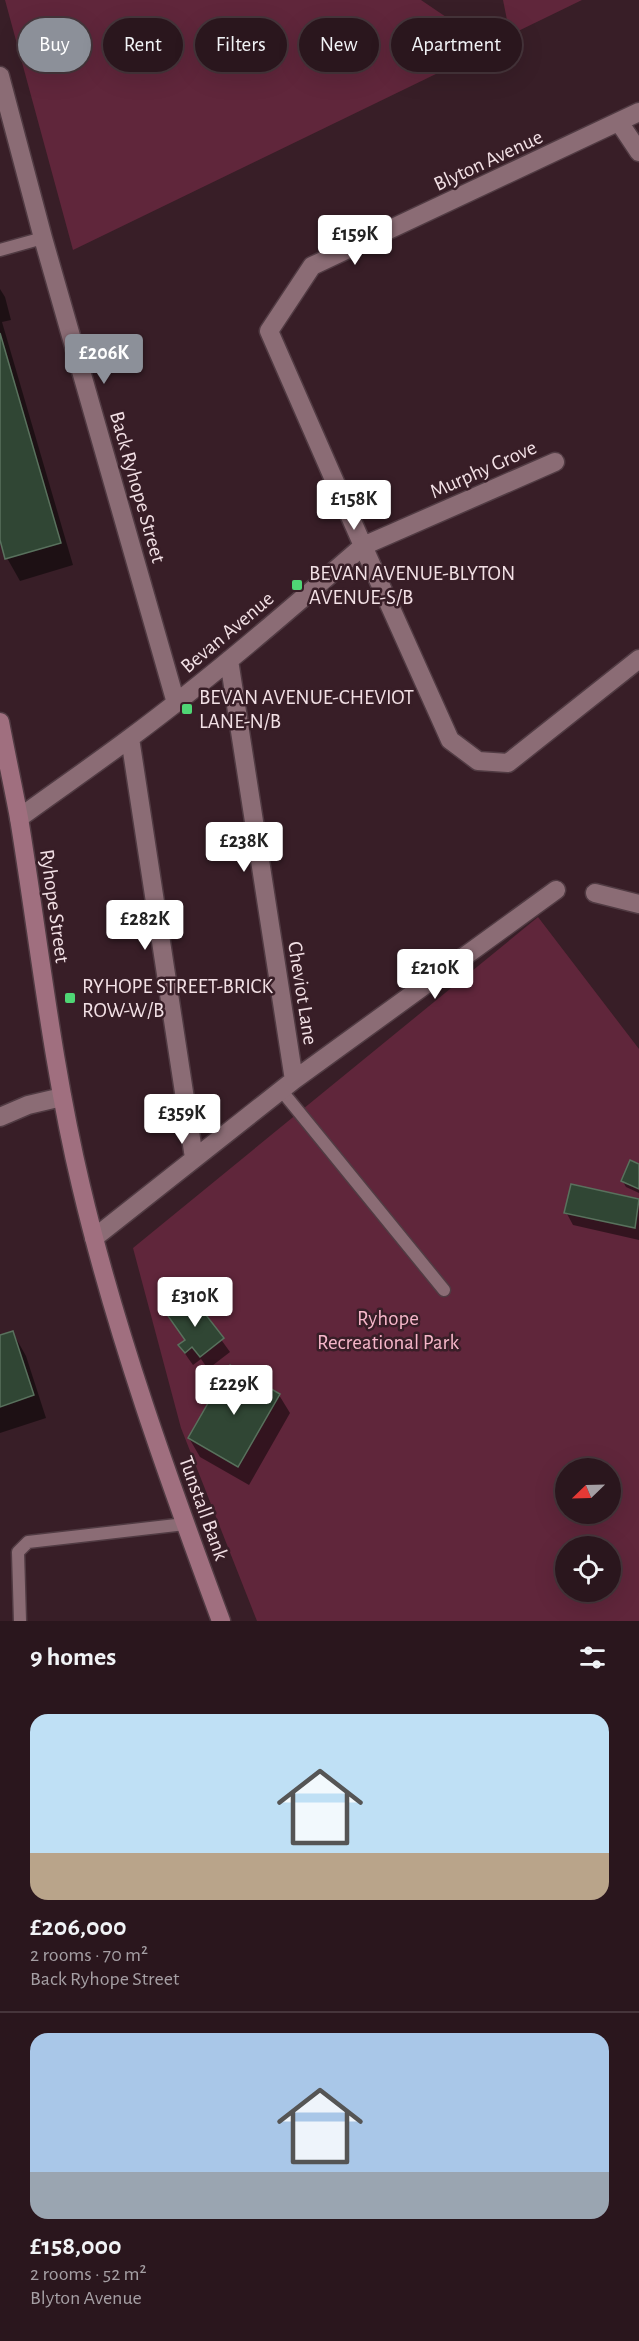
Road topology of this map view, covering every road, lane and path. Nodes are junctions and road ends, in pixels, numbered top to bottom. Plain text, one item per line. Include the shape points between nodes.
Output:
1 (0, 76) edge
2 (639, 112) edge
3 (619, 122) junction
4 (639, 152) edge
5 (43, 238) junction
6 (0, 250) edge
7 (555, 462) dead end
8 (363, 546) junction
9 (639, 659) edge
10 (229, 660) junction
11 (176, 703) junction
12 (0, 722) edge
13 (130, 738) junction
14 (19, 818) junction
15 (556, 890) dead end
16 (595, 893) dead end
17 (639, 904) edge
18 (287, 1085) junction
19 (62, 1097) junction
20 (0, 1117) edge
21 (194, 1158) junction
22 (94, 1238) junction
23 (444, 1290) dead end
24 (185, 1524) junction
25 (20, 1621) edge
26 (221, 1621) edge

1 - 5 street, Back Ryhope Street
2 - 3 street, Blyton Avenue
3 - 4 street
3 - 8 street, Blyton Avenue via 312,266 269,331
5 - 6 lane
5 - 11 street, Back Ryhope Street
7 - 8 street, Murphy Grove
8 - 9 street via 450,740 478,761 508,763
8 - 10 street, Bevan Avenue
10 - 11 street, Bevan Avenue
10 - 18 street, Cheviot Lane
11 - 13 street, Bevan Avenue
12 - 14 main road, Ryhope Street
13 - 14 street, Bevan Avenue
13 - 21 street
14 - 19 main road, Ryhope Street
15 - 18 street
16 - 17 street
18 - 21 street
18 - 23 lane
19 - 20 street
19 - 22 main road, Ryhope Street
21 - 22 street
22 - 24 main road, Tunstall Bank
24 - 25 lane via 27,1542 18,1552
24 - 26 main road, Tunstall Bank

